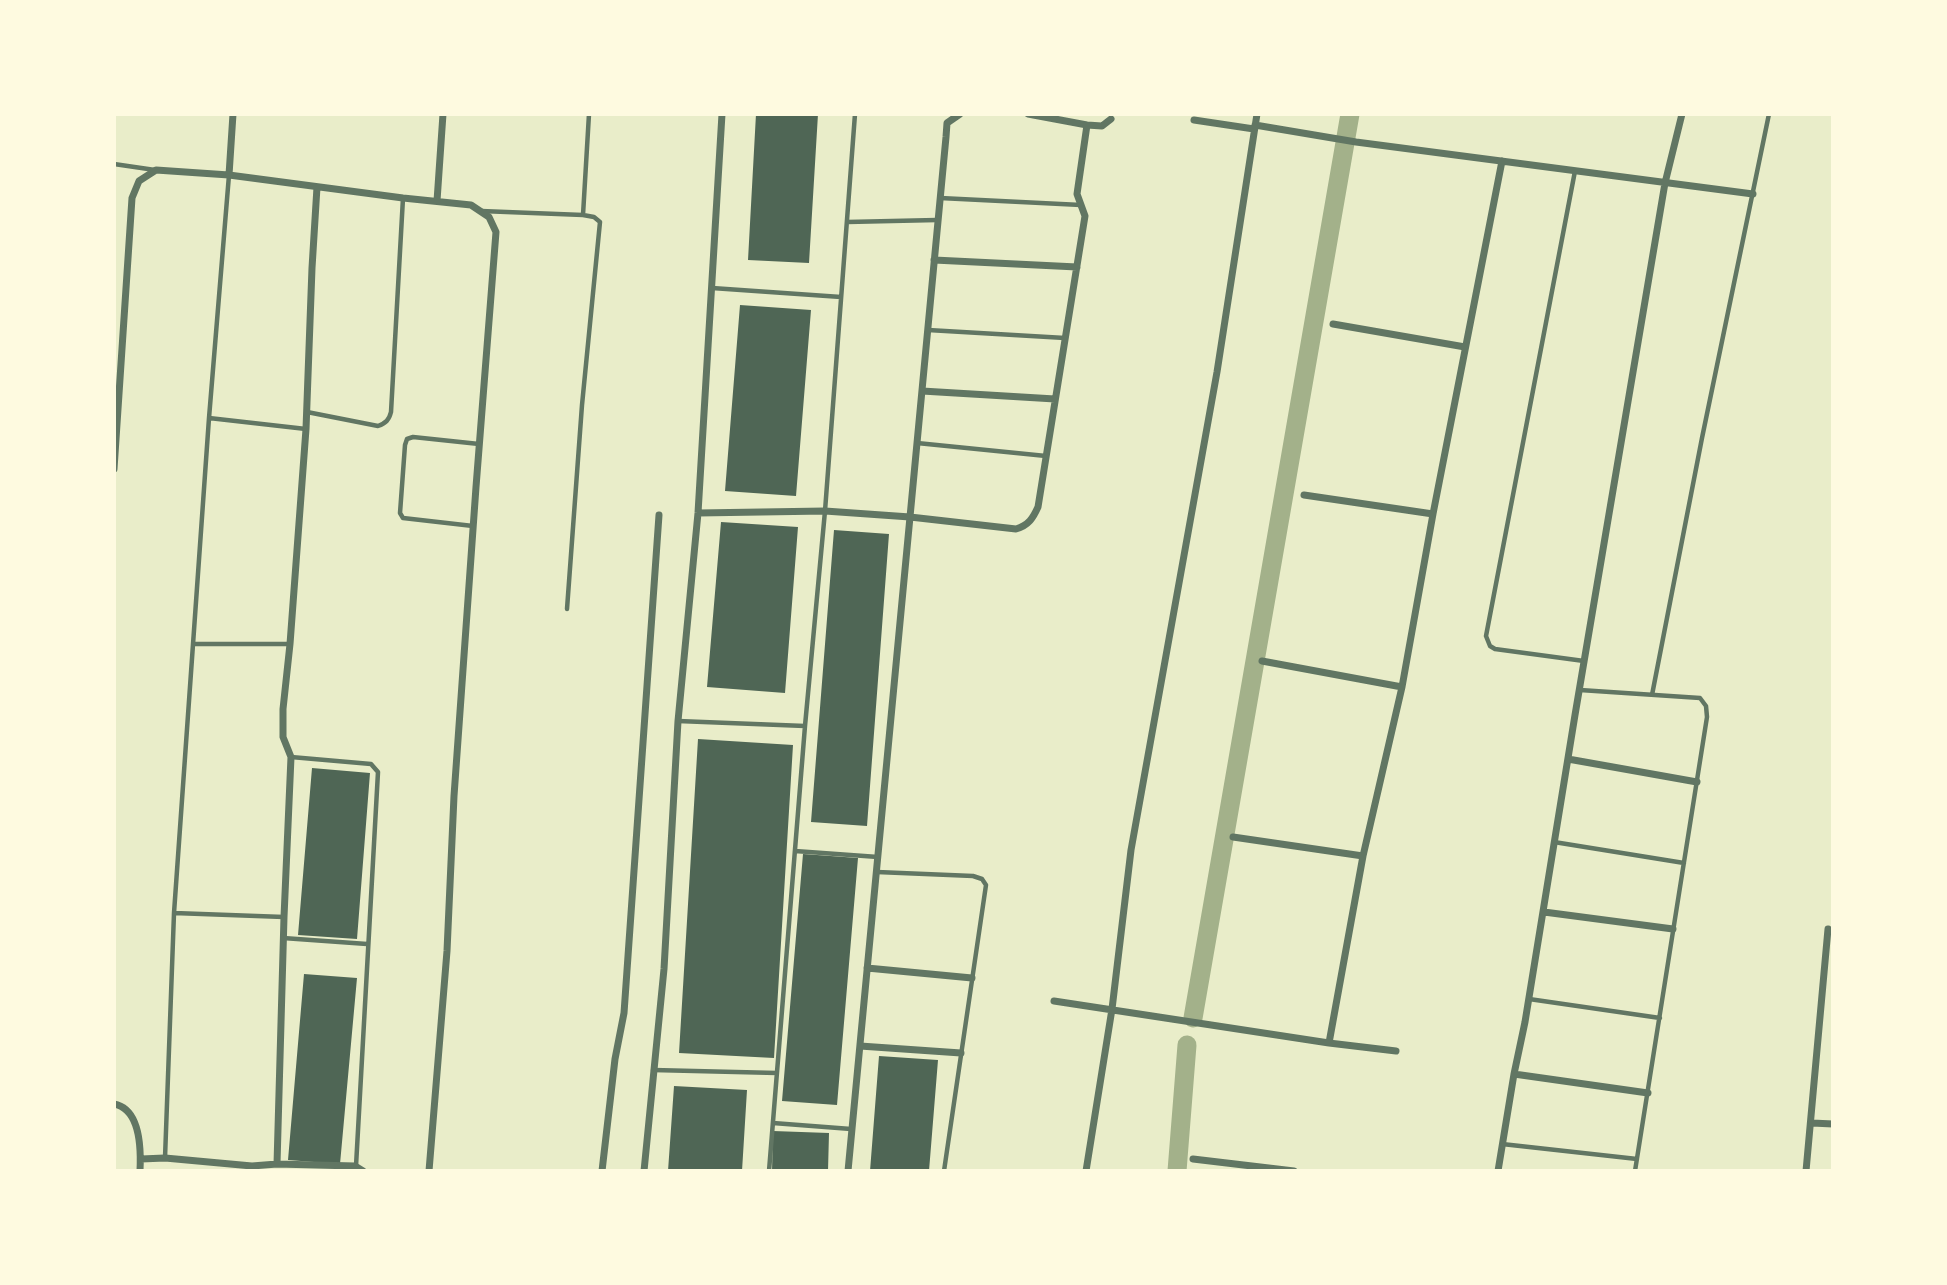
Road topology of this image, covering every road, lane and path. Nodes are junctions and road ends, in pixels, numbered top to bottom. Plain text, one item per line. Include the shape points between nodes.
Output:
1 (233, 114) edge
2 (443, 114) edge
3 (589, 114) edge
4 (722, 114) edge
5 (855, 114) edge
6 (943, 114) edge
7 (960, 114) edge
8 (1028, 114) edge
9 (1257, 114) edge
10 (1682, 114) edge
11 (1769, 114) edge
12 (1112, 116) edge
13 (1194, 120) dead end
14 (947, 123) junction
15 (1087, 125) junction
16 (1254, 127) junction
17 (1502, 161) junction
18 (114, 164) edge
19 (156, 170) junction
20 (1575, 171) junction
21 (229, 175) junction
22 (1665, 183) junction
23 (317, 187) junction
24 (1753, 194) junction
25 (403, 198) junction
26 (940, 198) junction
27 (437, 201) junction
28 (1082, 205) junction
29 (480, 211) junction
30 (583, 215) junction
31 (938, 220) junction
32 (847, 222) junction
33 (934, 261) junction
34 (1077, 267) junction
35 (711, 288) junction
36 (841, 297) junction
37 (1333, 324) dead end
38 (928, 330) junction
39 (1066, 338) junction
40 (1465, 347) junction
41 (116, 388) edge
42 (922, 391) junction
43 (1055, 399) junction
44 (307, 412) junction
45 (209, 418) junction
46 (306, 429) junction
47 (917, 443) junction
48 (479, 444) junction
49 (1046, 456) junction
50 (114, 468) edge
51 (1304, 495) dead end
52 (825, 511) junction
53 (698, 513) junction
54 (659, 514) dead end
55 (1433, 514) junction
56 (910, 517) junction
57 (473, 526) junction
58 (567, 610) dead end
59 (194, 644) junction
60 (290, 644) junction
61 (1262, 661) dead end
62 (1585, 661) junction
63 (1402, 687) junction
64 (1580, 691) junction
65 (1652, 695) junction
66 (678, 721) junction
67 (805, 726) junction
68 (291, 757) junction
69 (1568, 759) junction
70 (1697, 782) junction
71 (1233, 837) dead end
72 (1554, 842) junction
73 (795, 851) junction
74 (1363, 856) junction
75 (878, 857) junction
76 (1684, 863) junction
77 (876, 872) junction
78 (174, 912) junction
79 (1544, 912) junction
80 (284, 917) junction
81 (1674, 929) junction
82 (1828, 929) dead end
83 (284, 938) junction
84 (368, 944) junction
85 (867, 968) junction
86 (972, 978) junction
87 (1528, 999) junction
88 (1054, 1001) dead end
89 (1112, 1009) junction
90 (1660, 1018) junction
91 (1329, 1043) junction
92 (860, 1046) junction
93 (1396, 1051) dead end
94 (961, 1053) junction
95 (653, 1070) junction
96 (777, 1073) junction
97 (1514, 1074) junction
98 (1647, 1093) junction
99 (114, 1104) edge
100 (773, 1123) junction
101 (1812, 1123) junction
102 (1833, 1124) edge
103 (852, 1129) junction
104 (1502, 1144) junction
105 (165, 1158) junction
106 (141, 1159) junction
107 (1193, 1159) dead end
108 (1637, 1159) junction
109 (276, 1164) junction
110 (355, 1166) junction
111 (312, 1168) edge
112 (252, 1169) edge
113 (1274, 1170) edge
114 (140, 1171) edge
115 (363, 1171) edge
116 (429, 1171) edge
117 (602, 1171) edge
118 (644, 1171) edge
119 (769, 1171) edge
120 (848, 1171) edge
121 (944, 1171) edge
122 (1086, 1171) edge
123 (1294, 1171) edge
124 (1498, 1171) edge
125 (1635, 1171) edge
126 (1806, 1171) edge

1 - 21 street
2 - 27 street
3 - 30 lane
4 - 35 street
5 - 32 lane
6 - 14 street
7 - 14 street
8 - 15 street
9 - 16 street
10 - 22 street
11 - 24 lane
12 - 15 street via 1102,126
13 - 16 street
14 - 26 street
15 - 28 street via 1077,194
16 - 17 street
16 - 89 street via 1217,372 1131,850
17 - 20 street
17 - 40 street
18 - 19 lane
19 - 21 street
19 - 41 street via 139,181 132,198
20 - 22 street
20 - 62 lane via 1486,636 1495,649
21 - 23 street
21 - 45 lane
22 - 24 street
22 - 62 street
23 - 25 street
23 - 44 street
24 - 65 lane
25 - 27 street
25 - 44 lane via 389,418 378,426
26 - 28 lane
26 - 31 street
27 - 29 street via 471,205
28 - 34 street via 1085,216
29 - 30 lane
29 - 48 street via 489,217 496,232
30 - 58 lane via 600,222
31 - 32 lane
31 - 33 street
32 - 36 lane
33 - 34 street
33 - 38 street
34 - 39 street
35 - 36 lane
35 - 53 street
36 - 52 lane
37 - 40 street
38 - 39 lane
38 - 42 street
39 - 43 street
40 - 55 street
41 - 50 street
42 - 43 street
42 - 47 street
43 - 49 street
44 - 46 street
45 - 46 lane
45 - 59 lane
46 - 60 street
47 - 49 lane
47 - 56 street
48 - 57 street
48 - 57 lane via 407,439 400,513 403,518
49 - 56 street via 1038,507 1024,527
51 - 55 street
52 - 53 street
52 - 56 street
52 - 67 lane
53 - 66 street
54 - 117 street via 624,1013
55 - 63 street
56 - 75 street
57 - 116 street
59 - 60 lane
59 - 78 lane
60 - 68 street via 283,737
61 - 63 street
62 - 64 street
63 - 74 street
64 - 65 lane
64 - 69 street
65 - 70 lane via 1700,698 1706,706
66 - 67 lane
66 - 95 street via 664,969
67 - 73 lane
68 - 80 street
68 - 84 lane via 371,764 379,772
69 - 70 street
69 - 72 street
70 - 76 lane
71 - 74 street
72 - 76 lane
72 - 79 street
73 - 75 lane
73 - 96 lane
74 - 91 street
75 - 77 street
76 - 81 lane
77 - 85 street
77 - 86 lane via 982,879 986,885
78 - 80 lane
78 - 105 lane
79 - 81 street
79 - 87 street
80 - 83 street
81 - 90 lane
82 - 101 street
83 - 84 lane
83 - 109 street
84 - 110 lane
85 - 86 street
85 - 92 street
86 - 94 lane
87 - 90 lane
87 - 97 street
88 - 89 street
89 - 91 street
89 - 122 street
90 - 98 lane
91 - 93 street
92 - 94 street
92 - 103 street
94 - 121 lane
95 - 96 lane
95 - 118 street
96 - 100 lane
97 - 98 street
97 - 104 street
98 - 108 lane
99 - 106 street via 133,1117
100 - 103 lane
100 - 119 lane
101 - 102 street
101 - 126 street
103 - 120 street
104 - 108 lane
104 - 124 street
105 - 106 street
105 - 112 street
106 - 114 street
107 - 113 street
108 - 125 lane
109 - 111 street
109 - 112 street
110 - 111 street
110 - 115 street
113 - 123 street

